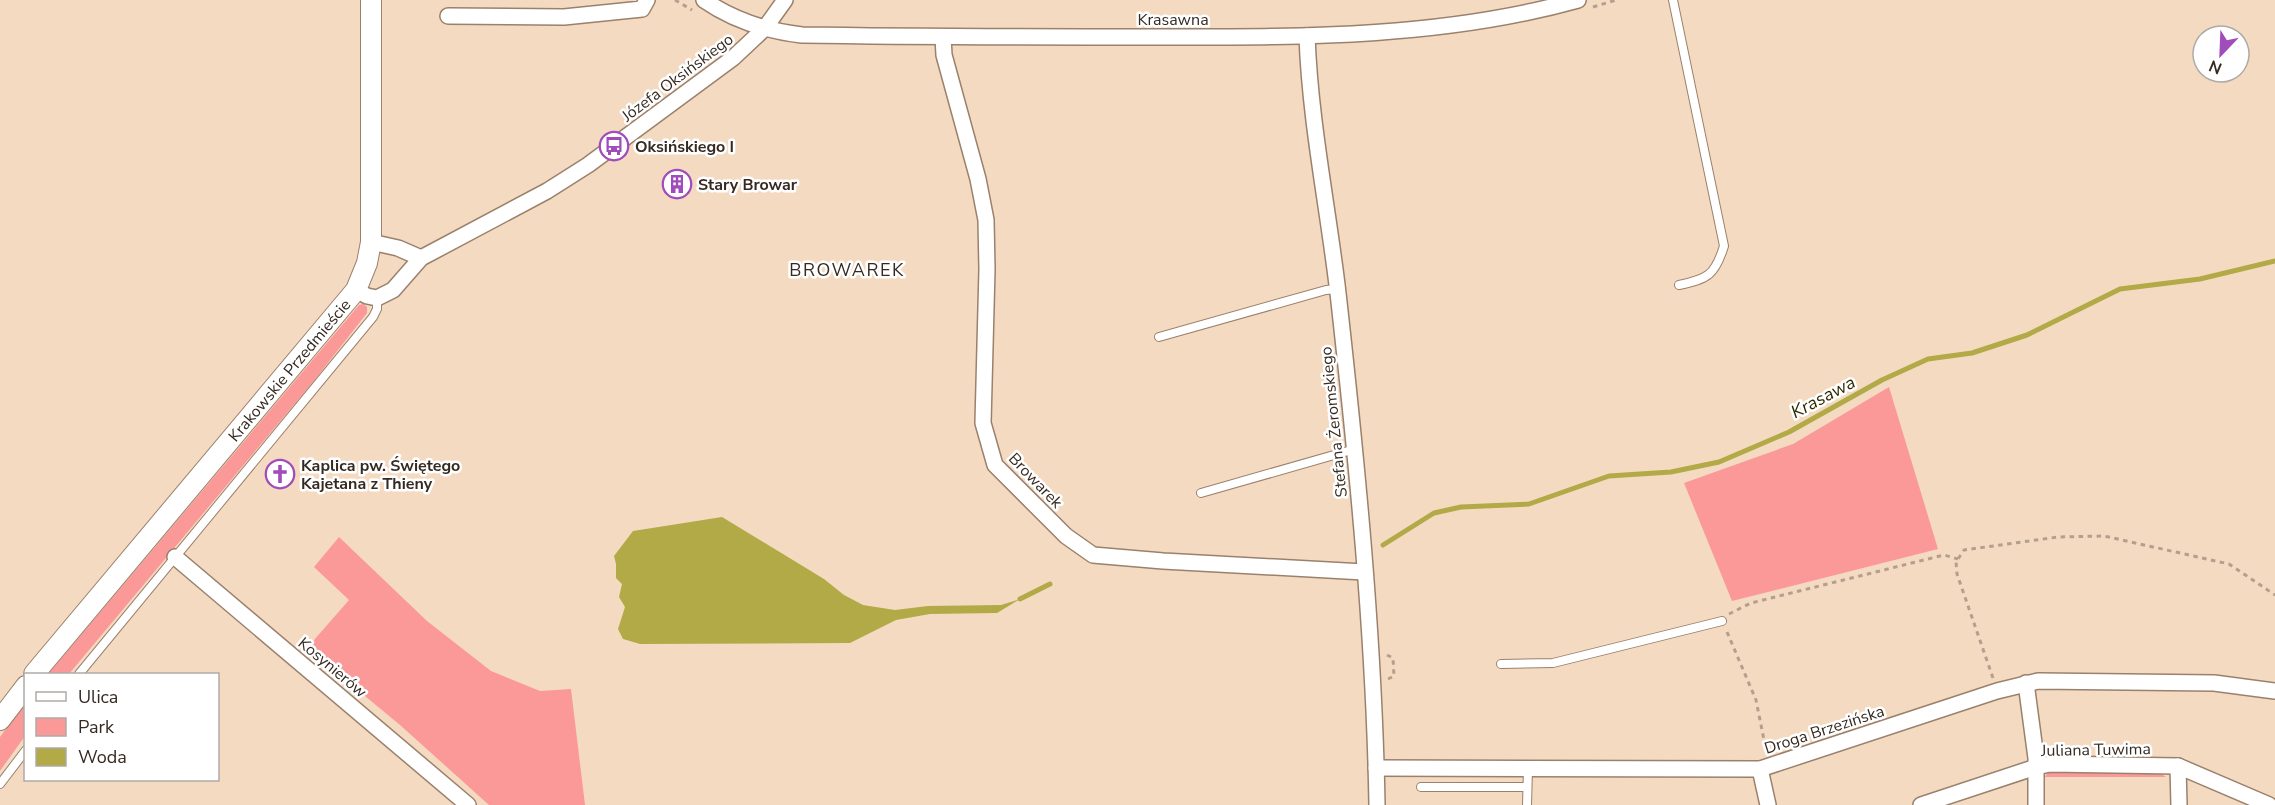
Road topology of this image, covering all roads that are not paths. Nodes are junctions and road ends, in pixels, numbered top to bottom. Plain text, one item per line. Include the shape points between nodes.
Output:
1 (371, 0) edge
2 (648, 0) edge
3 (785, 0) edge
4 (1578, 0) edge
5 (1673, 0) edge
6 (701, 6) edge
7 (448, 16) dead end
8 (765, 28) junction
9 (1307, 36) junction
10 (943, 37) junction
11 (371, 242) junction
12 (421, 258) junction
13 (1679, 285) dead end
14 (1337, 289) junction
15 (356, 290) junction
16 (377, 298) junction
17 (1159, 337) dead end
18 (1355, 449) junction
19 (1201, 493) dead end
20 (175, 557) junction
21 (1364, 572) junction
22 (1722, 621) road end
23 (1501, 664) dead end
24 (36, 673) edge
25 (81, 673) edge
26 (2026, 683) junction
27 (24, 689) edge
28 (2275, 691) edge
29 (0, 720) edge
30 (24, 753) edge
31 (2178, 766) junction
32 (1765, 767) junction
33 (2036, 767) junction
34 (1376, 768) junction
35 (1528, 769) junction
36 (0, 784) edge
37 (1421, 787) dead end
38 (1527, 787) junction
39 (468, 805) edge
40 (1377, 805) edge
41 (1527, 805) edge
42 (1768, 805) edge
43 (1921, 805) edge
44 (2036, 805) edge
45 (2179, 805) edge
46 (2269, 805) edge

1 - 11 street, Krakowskie Przedmieście
2 - 7 street via 642,9 564,17
3 - 8 street, Józefa Oksińskiego
4 - 9 street, Krasawna via 1468,23
5 - 13 lane via 1724,246 1718,266 1701,281
6 - 8 street, Krasawna
8 - 10 street, Krasawna via 802,36
8 - 12 street, Józefa Oksińskiego via 715,73 588,165 547,192
9 - 10 street, Krasawna
9 - 14 street, Stefana Żeromskiego via 1313,113
10 - 21 street, Browarek via 944,55 986,220 983,423 995,465 1066,536 1093,555
11 - 12 street
11 - 15 street, Krakowskie Przedmieście
12 - 16 street, Józefa Oksińskiego via 393,290
14 - 17 lane
14 - 18 street, Stefana Żeromskiego
15 - 16 street
15 - 24 street, Krakowskie Przedmieście
16 - 20 lane via 373,317
18 - 19 lane
18 - 21 street, Stefana Żeromskiego
20 - 25 lane
20 - 39 street, Kosynierów
21 - 34 street, Stefana Żeromskiego
22 - 23 lane via 1553,663
26 - 28 street, Droga Brzezińska via 2214,683
26 - 32 street, Droga Brzezińska
26 - 33 street
27 - 29 street
30 - 36 lane
31 - 33 street, Juliana Tuwima
31 - 45 street
31 - 46 street, Juliana Tuwima
32 - 35 street, Droga Brzezińska
32 - 42 street
33 - 43 street, Juliana Tuwima
33 - 44 street
34 - 35 street, Droga Brzezińska
34 - 40 street, Stefana Żeromskiego
35 - 38 lane
37 - 38 lane
38 - 41 lane

